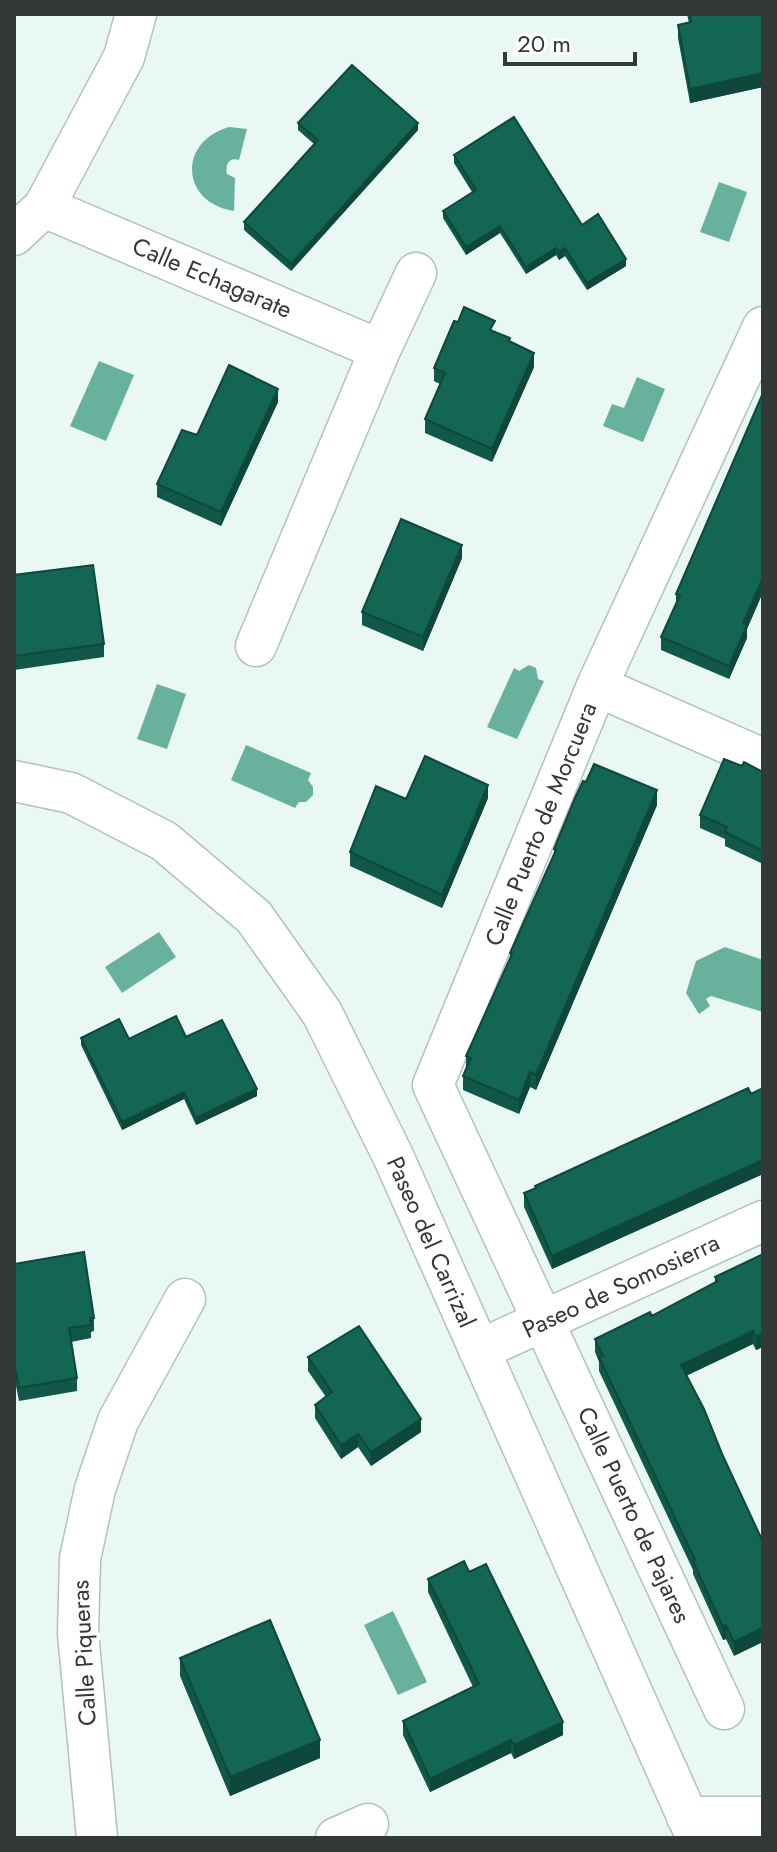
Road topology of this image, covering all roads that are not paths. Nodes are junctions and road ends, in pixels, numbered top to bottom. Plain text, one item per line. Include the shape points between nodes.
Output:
1 (136, 14) edge
2 (44, 207) junction
3 (14, 235) edge
4 (416, 273) dead end
5 (763, 327) edge
6 (380, 350) junction
7 (256, 646) dead end
8 (597, 686) junction
9 (763, 759) edge
10 (14, 781) edge
11 (763, 1221) edge
12 (185, 1299) dead end
13 (545, 1322) junction
14 (479, 1350) junction
15 (724, 1709) dead end
16 (763, 1817) edge
17 (692, 1828) edge
18 (97, 1838) edge

1 - 2 street via 124,57
2 - 3 street
2 - 6 street, Calle Echagarate
4 - 6 street
5 - 8 street, Calle Puerto de Morcuera
6 - 7 street
8 - 9 street
8 - 13 street, Calle Puerto de Morcuera via 433,1085
10 - 14 street, Paseo del Carrizal via 71,793 164,841 254,917 322,1013
11 - 13 street, Paseo de Somosierra
12 - 18 street, Calle Piqueras via 118,1421 95,1489 80,1559 78,1633
13 - 14 street, Paseo de Somosierra
13 - 15 street, Calle Puerto de Pajares
14 - 17 street, Paseo del Carrizal
16 - 17 street

